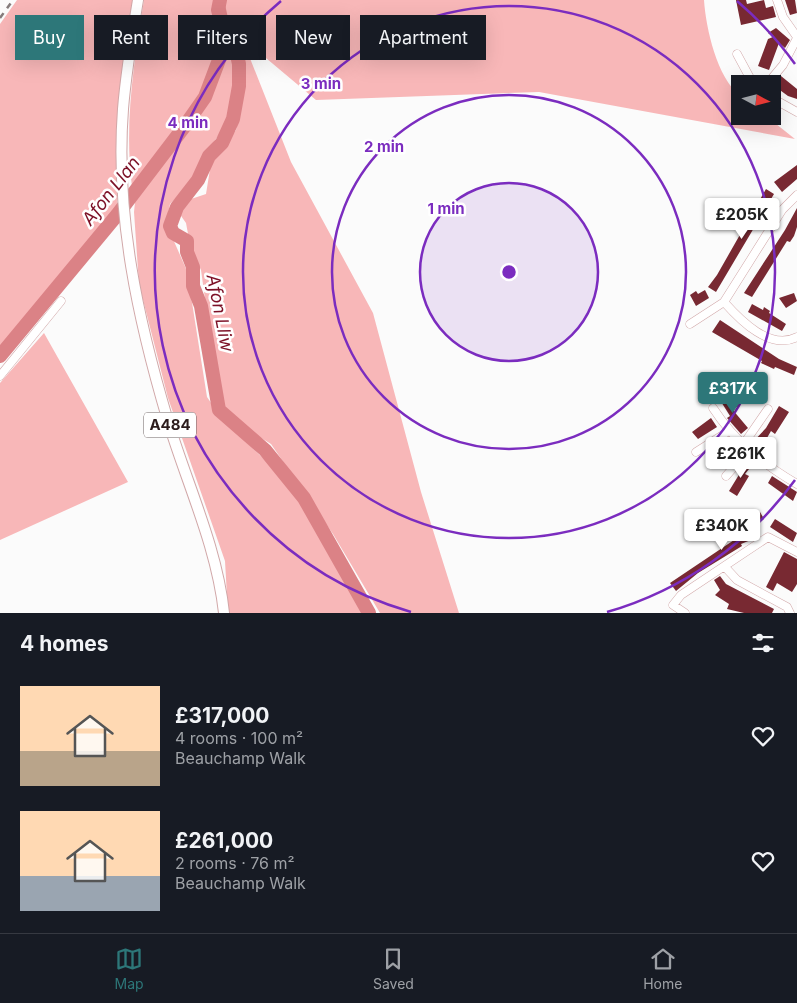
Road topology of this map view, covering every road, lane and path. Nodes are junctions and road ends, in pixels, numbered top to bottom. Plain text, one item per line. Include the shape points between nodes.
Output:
1 (138, 0) edge
2 (776, 0) edge
3 (797, 38) edge
4 (737, 54) dead end
5 (748, 75) edge
6 (774, 75) edge
7 (781, 103) edge
8 (797, 112) edge
9 (797, 195) edge
10 (61, 301) dead end
11 (724, 302) junction
12 (690, 324) dead end
13 (797, 337) edge
14 (0, 376) edge
15 (713, 408) dead end
16 (768, 409) dead end
17 (729, 431) junction
18 (746, 448) junction
19 (696, 452) dead end
20 (726, 476) dead end
21 (797, 484) edge
22 (797, 552) edge
23 (725, 567) junction
24 (224, 613) edge
25 (685, 613) edge
26 (790, 613) edge

1 - 24 main road, A484 via 123,110 127,234 143,331 216,566
2 - 3 street
3 - 6 street
4 - 5 street
7 - 8 street
9 - 11 street via 782,210
10 - 14 street
11 - 12 street
11 - 13 street via 741,321 768,337 780,340
15 - 17 street
16 - 18 street
17 - 18 street
17 - 19 street
18 - 20 street
18 - 21 street
22 - 23 street via 768,537
23 - 25 street via 681,595 673,606
23 - 26 street via 737,580 787,607

